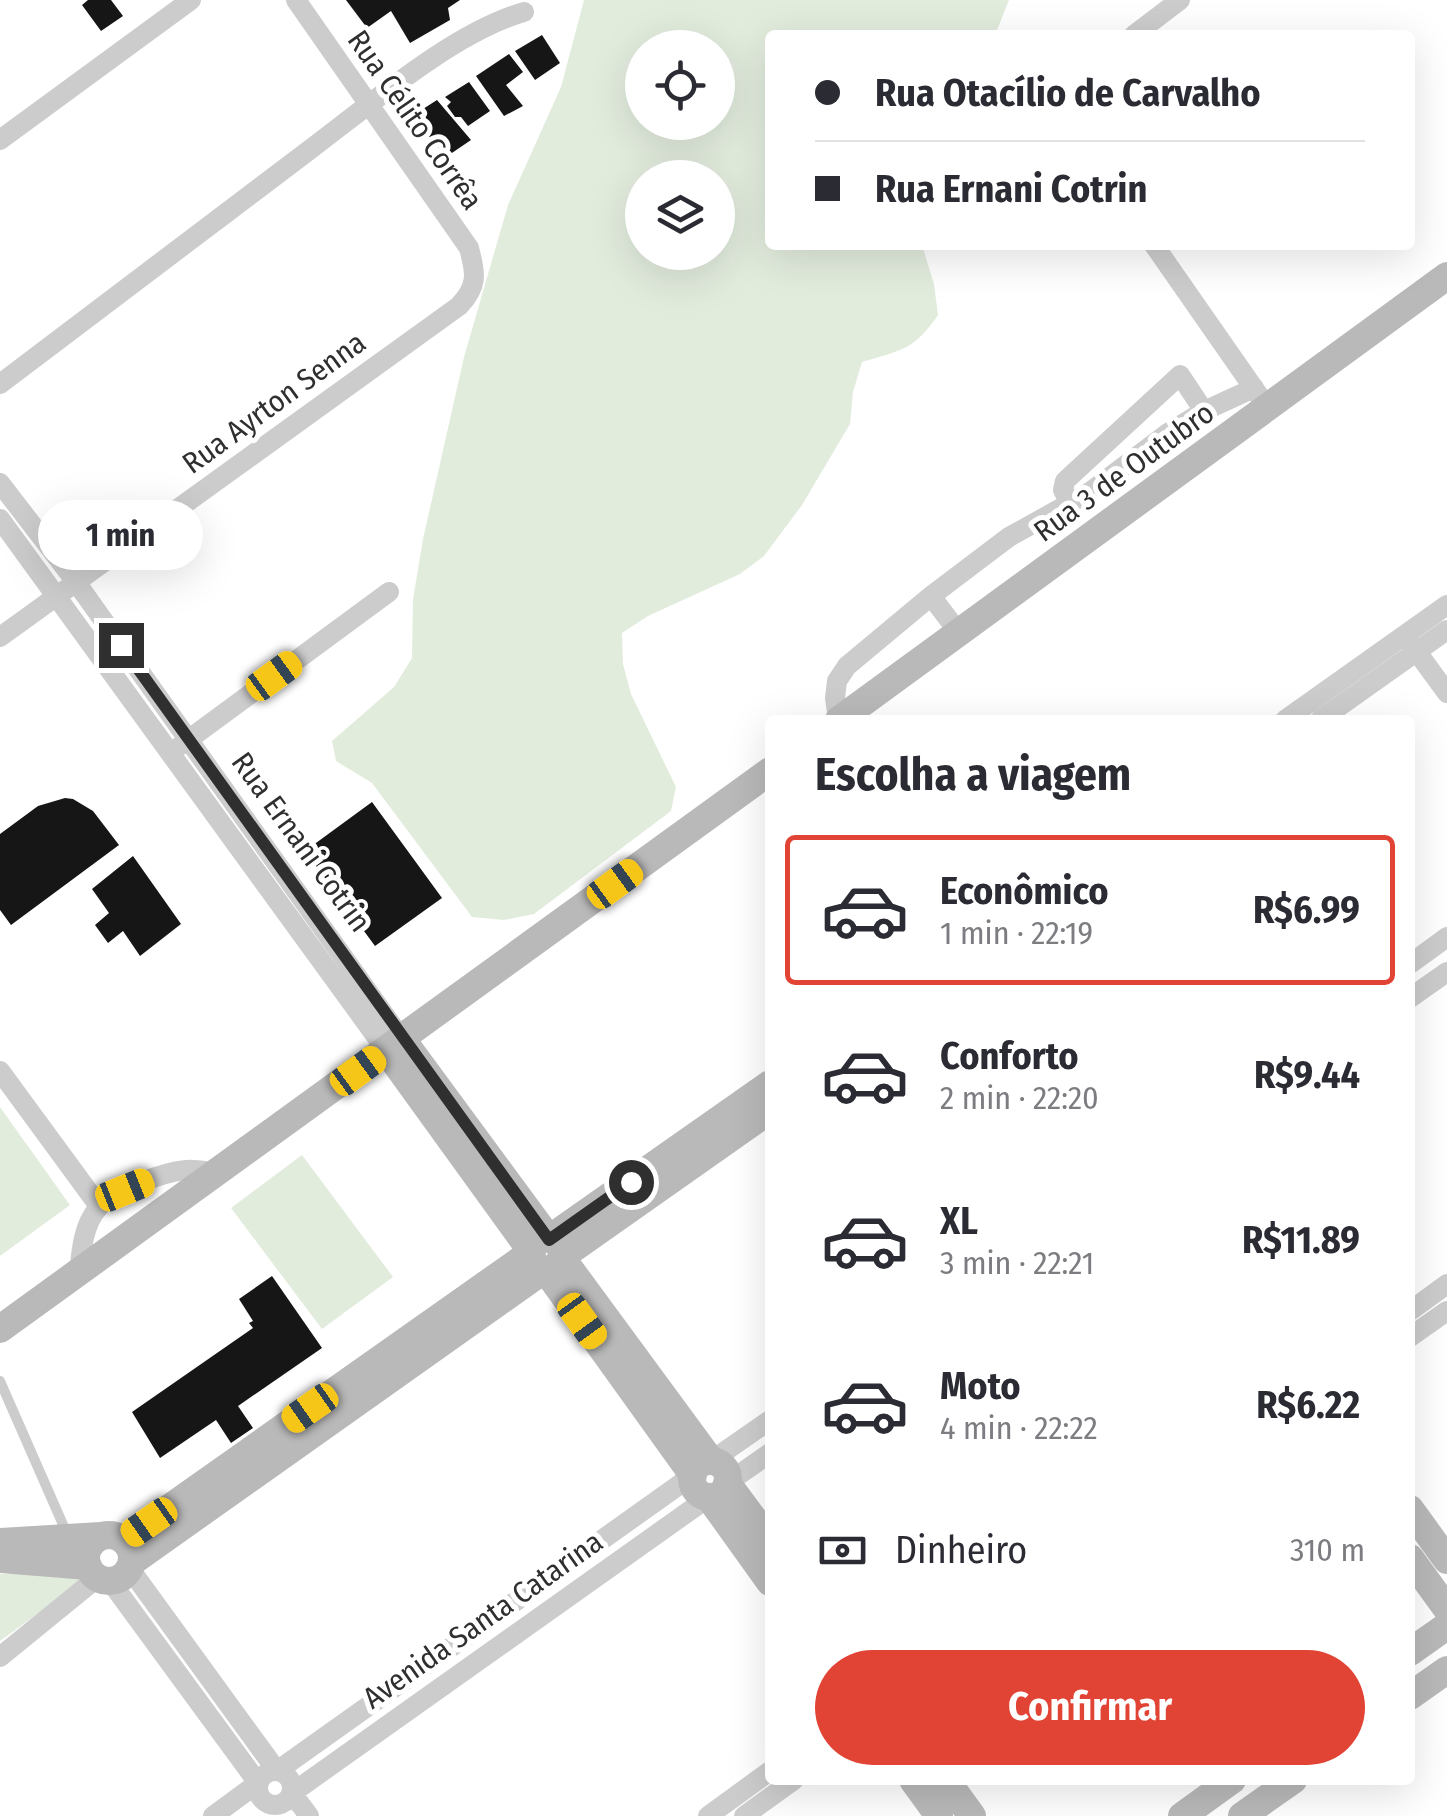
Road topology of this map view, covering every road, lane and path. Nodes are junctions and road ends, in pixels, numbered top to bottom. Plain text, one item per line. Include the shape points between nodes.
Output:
1 (191, 0) edge
2 (296, 0) edge
3 (1180, 0) edge
4 (524, 12) dead end
5 (1141, 30) edge
6 (367, 106) junction
7 (0, 140) edge
8 (1157, 250) edge
9 (1447, 276) edge
10 (475, 278) joint
11 (0, 384) edge
12 (1260, 398) junction
13 (1204, 411) junction
14 (0, 483) edge
15 (1070, 503) junction
16 (0, 518) edge
17 (76, 582) junction
18 (389, 592) dead end
19 (56, 596) junction
20 (930, 596) junction
21 (1447, 604) edge
22 (960, 633) junction
23 (0, 637) edge
24 (1429, 639) edge
25 (1447, 693) edge
26 (838, 715) edge
27 (846, 715) edge
28 (1294, 715) edge
29 (1327, 715) edge
30 (180, 746) junction
31 (765, 775) edge
32 (1447, 938) edge
33 (1415, 961) edge
34 (1447, 972) edge
35 (1417, 993) edge
36 (394, 1044) junction
37 (0, 1072) edge
38 (765, 1088) edge
39 (765, 1113) edge
40 (692, 1152) junction
41 (218, 1173) junction
42 (99, 1206) junction
43 (547, 1254) junction
44 (78, 1274) junction
45 (1447, 1284) edge
46 (1415, 1306) edge
47 (1447, 1310) edge
48 (0, 1329) edge
49 (1415, 1334) edge
50 (0, 1381) edge
51 (765, 1425) edge
52 (765, 1454) edge
53 (710, 1479) junction
54 (1415, 1517) edge
55 (69, 1536) junction
56 (765, 1536) edge
57 (0, 1542) edge
58 (0, 1560) edge
59 (1447, 1560) edge
60 (112, 1562) junction
61 (1415, 1565) edge
62 (765, 1570) edge
63 (1447, 1610) edge
64 (1447, 1626) edge
65 (1415, 1648) edge
66 (192, 1655) junction
67 (0, 1657) edge
68 (174, 1669) junction
69 (1447, 1670) edge
70 (1415, 1692) edge
71 (276, 1771) junction
72 (258, 1784) junction
73 (765, 1784) edge
74 (927, 1785) edge
75 (930, 1785) edge
76 (1225, 1785) edge
77 (1286, 1785) edge
78 (278, 1808) edge
79 (213, 1816) edge
80 (309, 1816) edge
81 (708, 1816) edge
82 (744, 1816) edge
83 (938, 1816) edge
84 (972, 1816) edge
85 (1182, 1816) edge
86 (1242, 1816) edge

1 - 7 street
2 - 6 street, Rua Célito Corrêa
3 - 5 street
4 - 6 street via 470,34
6 - 10 street, Rua Célito Corrêa via 469,248
6 - 11 street
8 - 12 street
9 - 12 street, Rua 3 de Outubro
10 - 17 street, Rua Ayrton Senna via 459,306
12 - 13 street
12 - 22 street, Rua 3 de Outubro
13 - 15 street
13 - 15 street via 1180,375 1065,482
14 - 17 street, Rua Ernani Cotrin
15 - 20 street
16 - 19 street, Rua Ernani Cotrin
17 - 19 street, Rua Ayrton Senna
17 - 30 street, Rua Ernani Cotrin
18 - 30 street
19 - 23 street, Rua Ayrton Senna
19 - 30 street, Rua Ernani Cotrin
20 - 22 street
20 - 26 street via 847,666 837,681
21 - 24 street
22 - 27 street, Rua 3 de Outubro
24 - 25 street
24 - 28 street
24 - 29 street
30 - 36 street, Rua Ernani Cotrin
31 - 36 street
32 - 33 street
34 - 35 street
36 - 41 street
36 - 43 street, Rua Ernani Cotrin
37 - 42 street
38 - 40 street
39 - 40 street
40 - 43 street
41 - 42 street via 188,1169 159,1176
41 - 44 street
42 - 44 street via 83,1238
43 - 53 street, Rua Ernani Cotrin
43 - 60 street
44 - 48 street
45 - 46 street
47 - 49 street
50 - 55 lane
51 - 53 street, Avenida Santa Catarina
52 - 53 street, Avenida Santa Catarina
53 - 56 street, Rua Ernani Cotrin
53 - 62 street, Rua Ernani Cotrin
53 - 71 street, Avenida Santa Catarina
53 - 78 street, Avenida Santa Catarina
54 - 59 street
55 - 57 street
55 - 60 street
58 - 60 street
60 - 66 street
60 - 67 street
60 - 68 street
61 - 63 street
64 - 65 street
66 - 68 street
66 - 71 street
68 - 72 street
69 - 70 street
71 - 72 street, Avenida Santa Catarina
71 - 78 street via 290,1778
72 - 78 street via 261,1798
72 - 79 street
73 - 81 street
73 - 82 street
74 - 83 street
75 - 84 street
76 - 85 street
77 - 86 street
78 - 80 street

